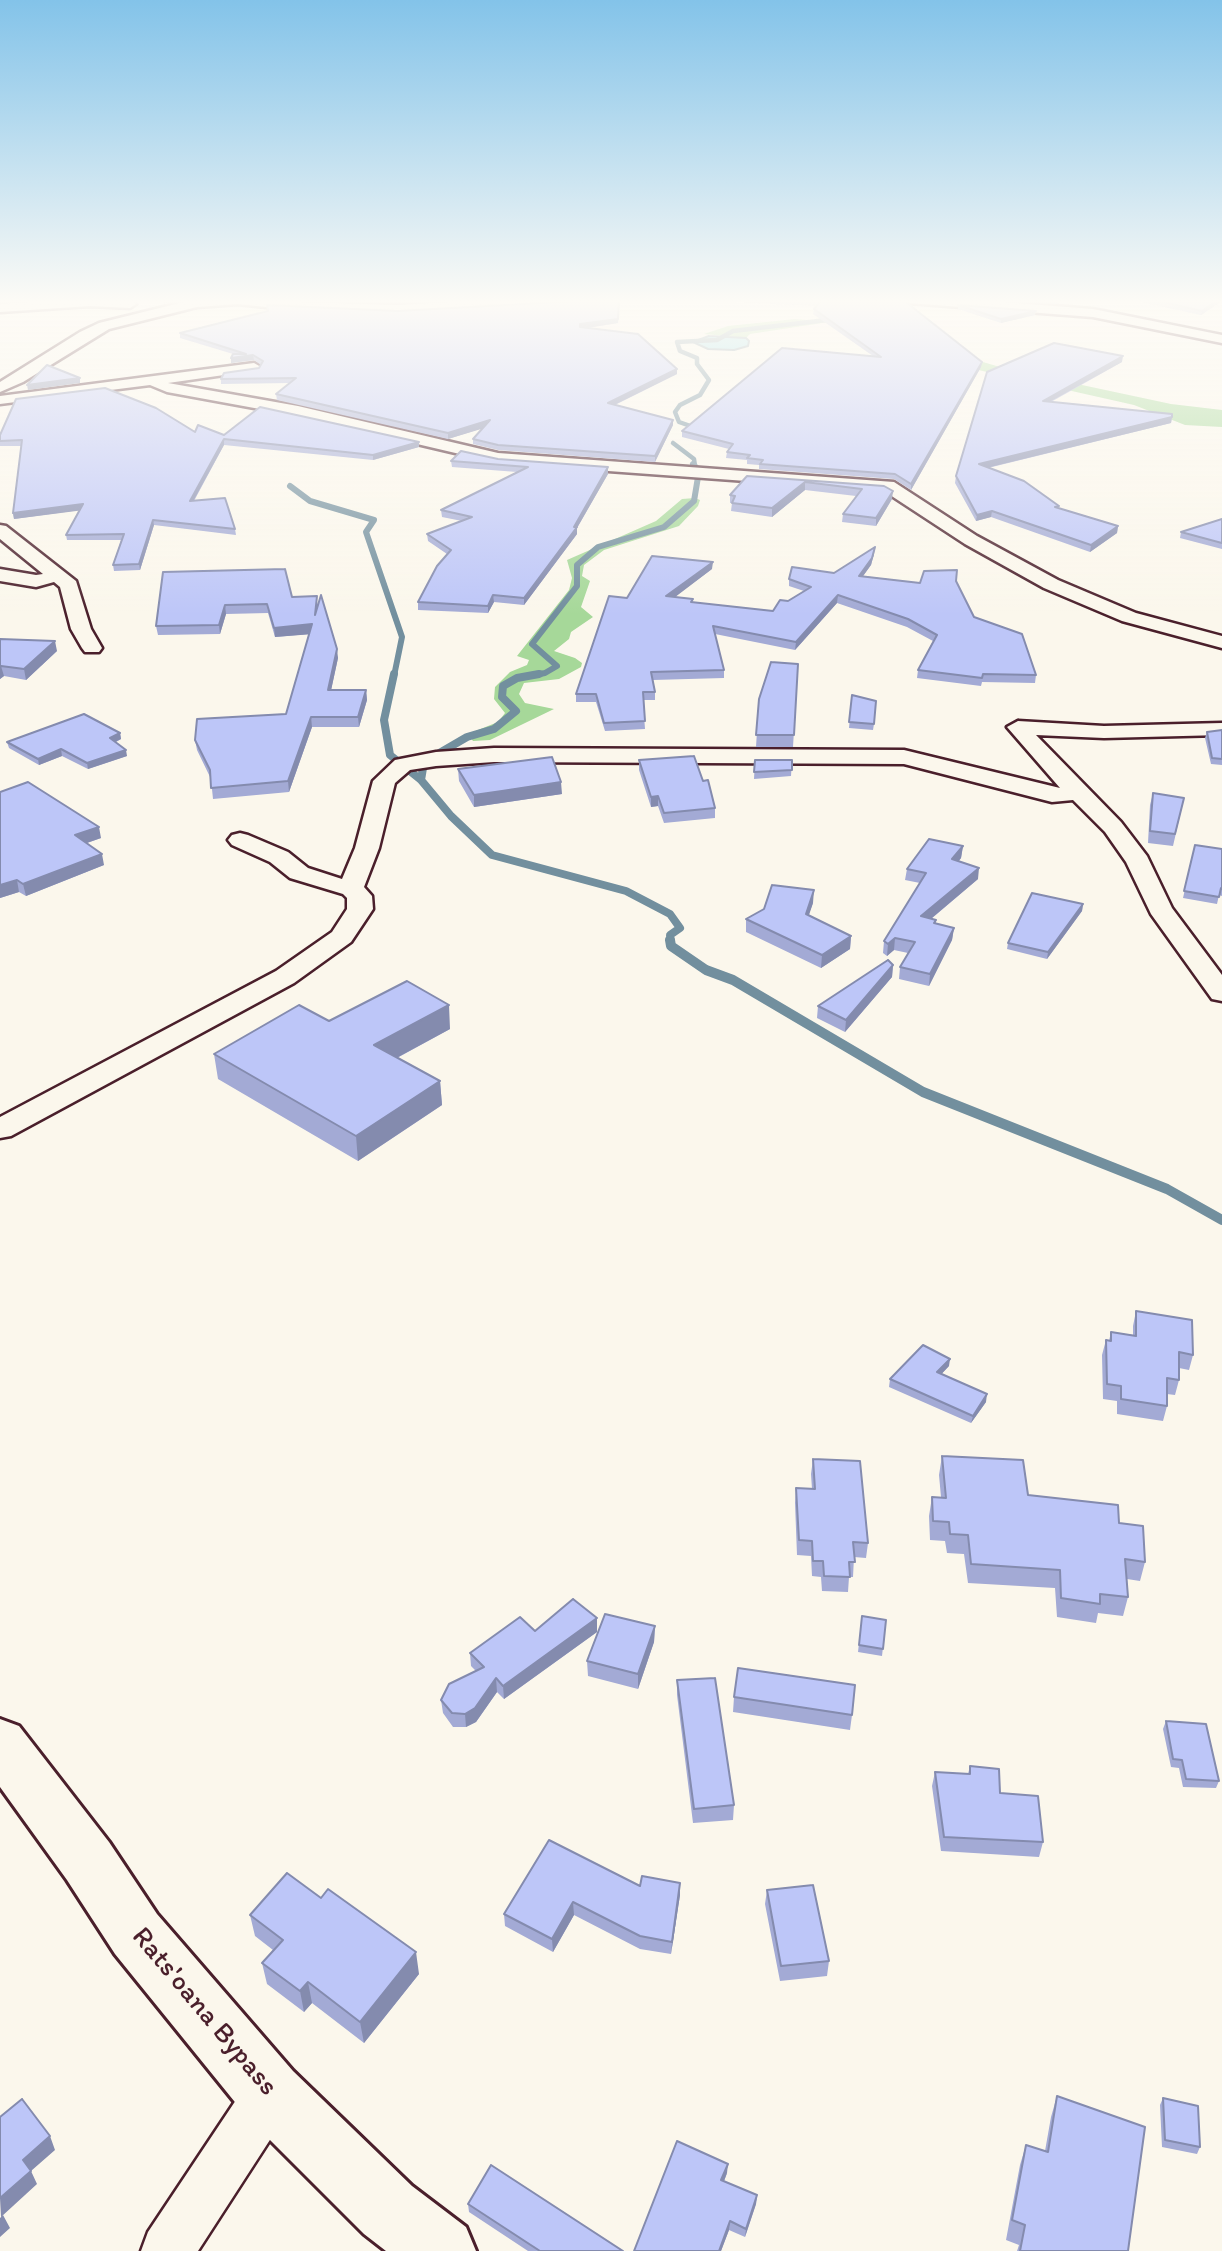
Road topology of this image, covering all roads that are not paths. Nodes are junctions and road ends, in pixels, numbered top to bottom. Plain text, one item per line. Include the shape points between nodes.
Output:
1 (259, 404) edge
2 (0, 530) edge
3 (0, 575) edge
4 (57, 576) junction
5 (1222, 642) edge
6 (92, 648) dead end
7 (1222, 729) edge
8 (1080, 793) junction
9 (240, 840) dead end
10 (351, 888) junction
11 (1222, 993) edge
12 (0, 1129) edge
13 (0, 1742) edge
14 (270, 2094) junction
15 (167, 2251) edge
16 (442, 2251) edge

1 - 5 street via 498,458 888,486 971,540 1051,584 1129,617
2 - 4 street
3 - 4 street via 36,581
4 - 6 street via 69,585 80,629
7 - 8 street via 1104,732 1018,727
8 - 10 street via 1052,795 904,757 494,755 436,759 403,765 384,781 367,848
8 - 11 street via 1138,861 1160,909
9 - 10 street via 299,873
10 - 12 street via 359,896 360,909 342,937 285,977
13 - 14 street, Rats'oana Bypass via 136,1934
14 - 15 street
14 - 16 street, Rats'oana Bypass via 387,2210

